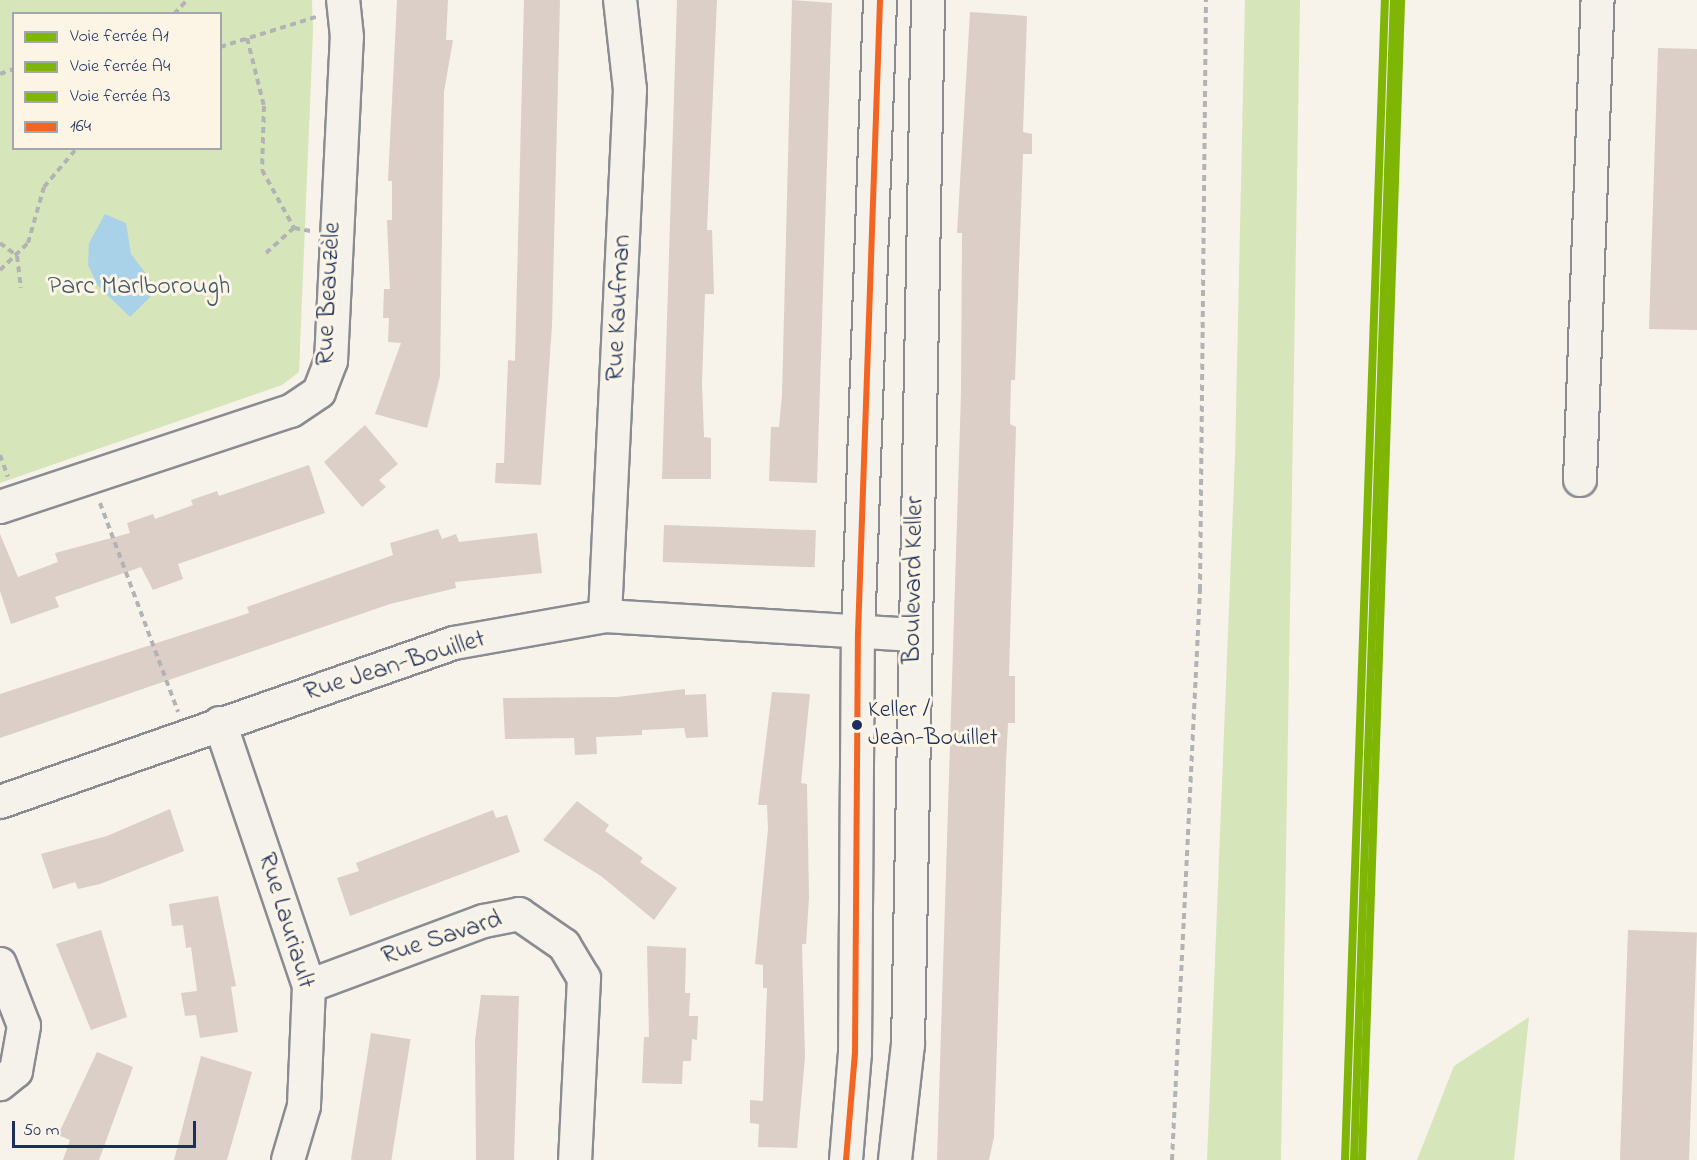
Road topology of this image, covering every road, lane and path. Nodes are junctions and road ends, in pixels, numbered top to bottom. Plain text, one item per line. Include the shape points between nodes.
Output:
1 (620, 0) edge
2 (880, 0) edge
3 (928, 0) edge
4 (1206, 0) edge
5 (1598, 0) edge
6 (344, 4) edge
7 (247, 38) junction
8 (222, 46) edge
9 (75, 150) edge
10 (294, 228) junction
11 (333, 236) junction
12 (0, 243) edge
13 (266, 253) dead end
14 (17, 256) junction
15 (0, 270) edge
16 (21, 288) dead end
17 (90, 477) junction
18 (1580, 480) dead end
19 (0, 507) edge
20 (605, 616) junction
21 (858, 634) junction
22 (914, 635) junction
23 (220, 723) junction
24 (186, 735) junction
25 (0, 802) edge
26 (0, 964) edge
27 (309, 986) junction
28 (0, 1084) edge
29 (288, 1160) edge
30 (575, 1160) edge
31 (846, 1160) edge
32 (895, 1160) edge
33 (1172, 1160) edge

1 - 20 street, Rue Kaufman via 630,90
2 - 21 street, Boulevard Keller
3 - 22 street, Boulevard Keller
4 - 33 path via 1200,590
5 - 18 street
6 - 7 path
6 - 11 street, Rue Beauzèle
7 - 8 path
7 - 10 path via 264,106 262,170
9 - 14 path via 44,187 28,243
10 - 11 path
10 - 13 path
11 - 17 street, Rue Beauzèle via 331,361 319,392 291,411
12 - 14 path
14 - 15 path
14 - 16 path
17 - 19 street, Rue Beauzèle
17 - 24 path
20 - 21 street, Rue Jean-Bouillet
20 - 23 street, Rue Jean-Bouillet via 454,643
21 - 22 street, Rue Jean-Bouillet
21 - 31 street, Boulevard Keller via 855,1053
22 - 32 street, Boulevard Keller via 908,1045
23 - 24 street, Rue Jean-Bouillet
23 - 27 street, Rue Lauriault
24 - 25 street, Rue Jean-Bouillet
26 - 28 street via 24,1026 16,1071
27 - 29 street, Rue Lauriault via 304,1106
27 - 30 street, Rue Savard via 484,921 519,914 564,945 584,978

